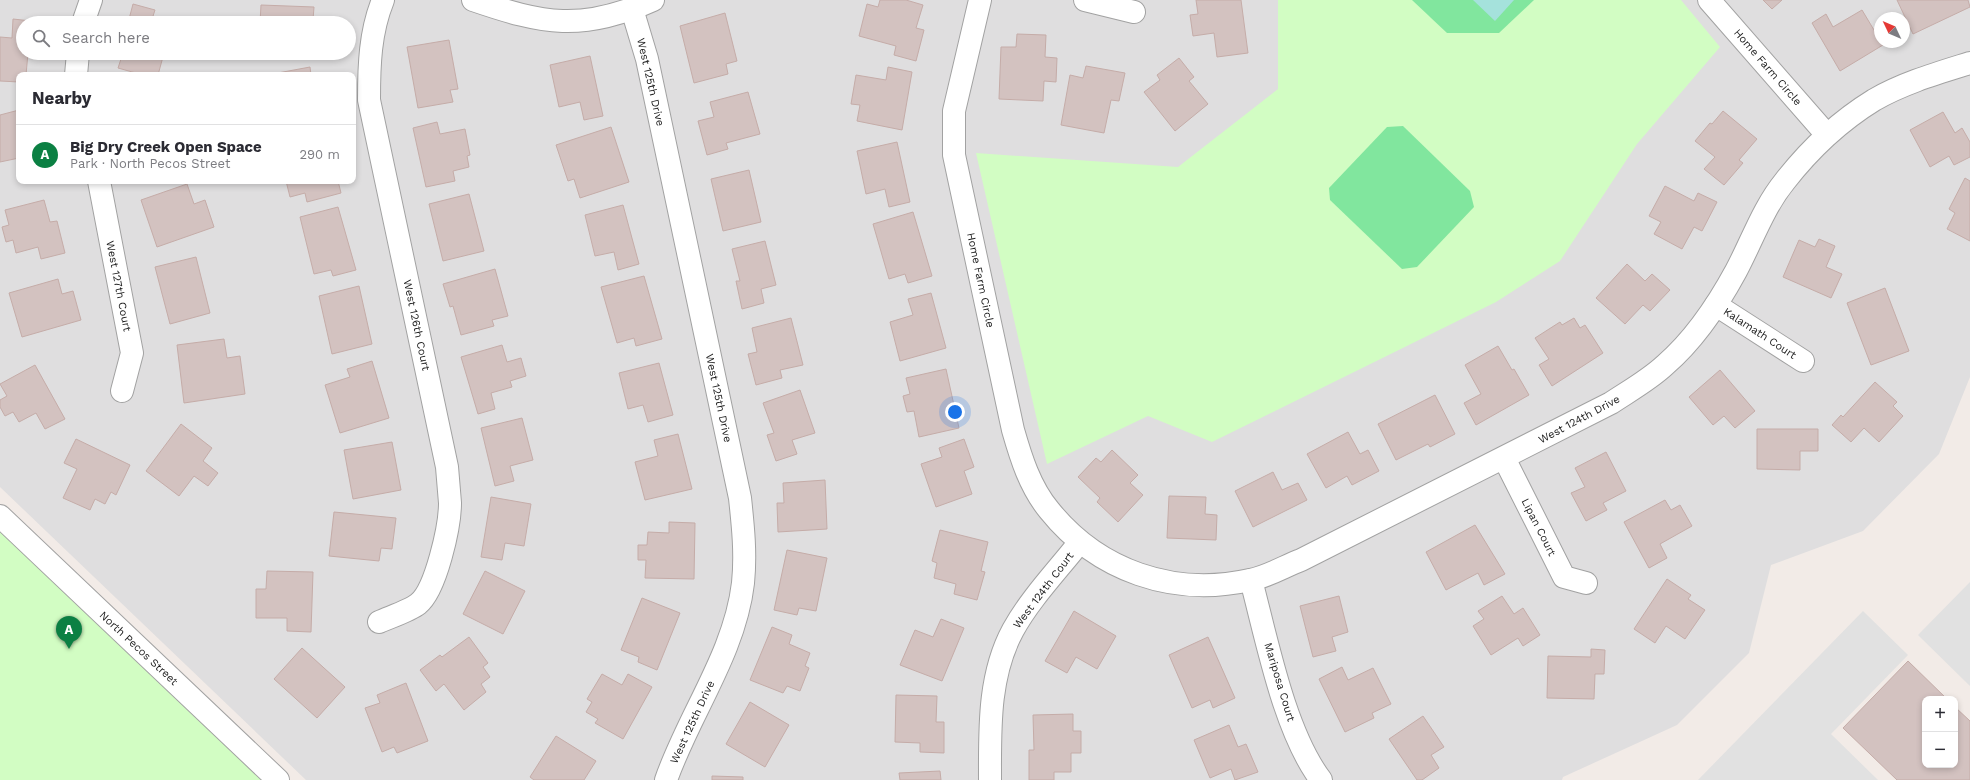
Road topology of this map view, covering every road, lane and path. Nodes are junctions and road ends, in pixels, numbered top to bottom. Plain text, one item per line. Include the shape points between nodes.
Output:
1 (91, 0) edge
2 (383, 0) edge
3 (473, 0) edge
4 (653, 0) edge
5 (980, 0) edge
6 (1085, 0) edge
7 (1708, 0) edge
8 (632, 9) junction
9 (1134, 12) dead end
10 (85, 16) edge
11 (77, 60) edge
12 (1970, 63) edge
13 (76, 72) edge
14 (1828, 135) junction
15 (100, 184) edge
16 (1716, 305) junction
17 (1803, 361) dead end
18 (122, 391) dead end
19 (1504, 458) junction
20 (0, 516) edge
21 (1079, 543) junction
22 (1251, 580) junction
23 (1586, 583) dead end
24 (379, 622) dead end
25 (278, 780) edge
26 (666, 780) edge
27 (990, 780) edge
28 (1321, 780) edge

1 - 10 street
2 - 24 street, West 126th Court via 372,37 369,100 447,467 450,504 446,534 428,591 418,604
3 - 8 street via 518,15 556,21 592,20
4 - 8 street
5 - 21 street, Home Farm Circle via 954,111 953,133 958,177 1021,459 1048,510
6 - 9 street
7 - 14 street, Home Farm Circle
8 - 26 street, West 125th Drive via 650,75 740,498 744,534 743,583 732,629
11 - 13 street
12 - 14 street, West 124th Drive via 1888,93 1854,114
14 - 16 street, West 124th Drive via 1789,176 1768,205
15 - 18 street, West 127th Court via 132,353
16 - 17 street, Kalamath Court
16 - 19 street, West 124th Drive via 1682,348 1639,384 1611,403
19 - 22 street, West 124th Drive via 1301,560
19 - 23 street, Lipan Court via 1564,577
20 - 25 street, North Pecos Street
21 - 22 street, West 124th Drive via 1115,564 1159,581 1207,585
21 - 27 street, West 124th Court via 1025,610 1004,650 996,679 990,722
22 - 28 street, Mariposa Court via 1294,728

